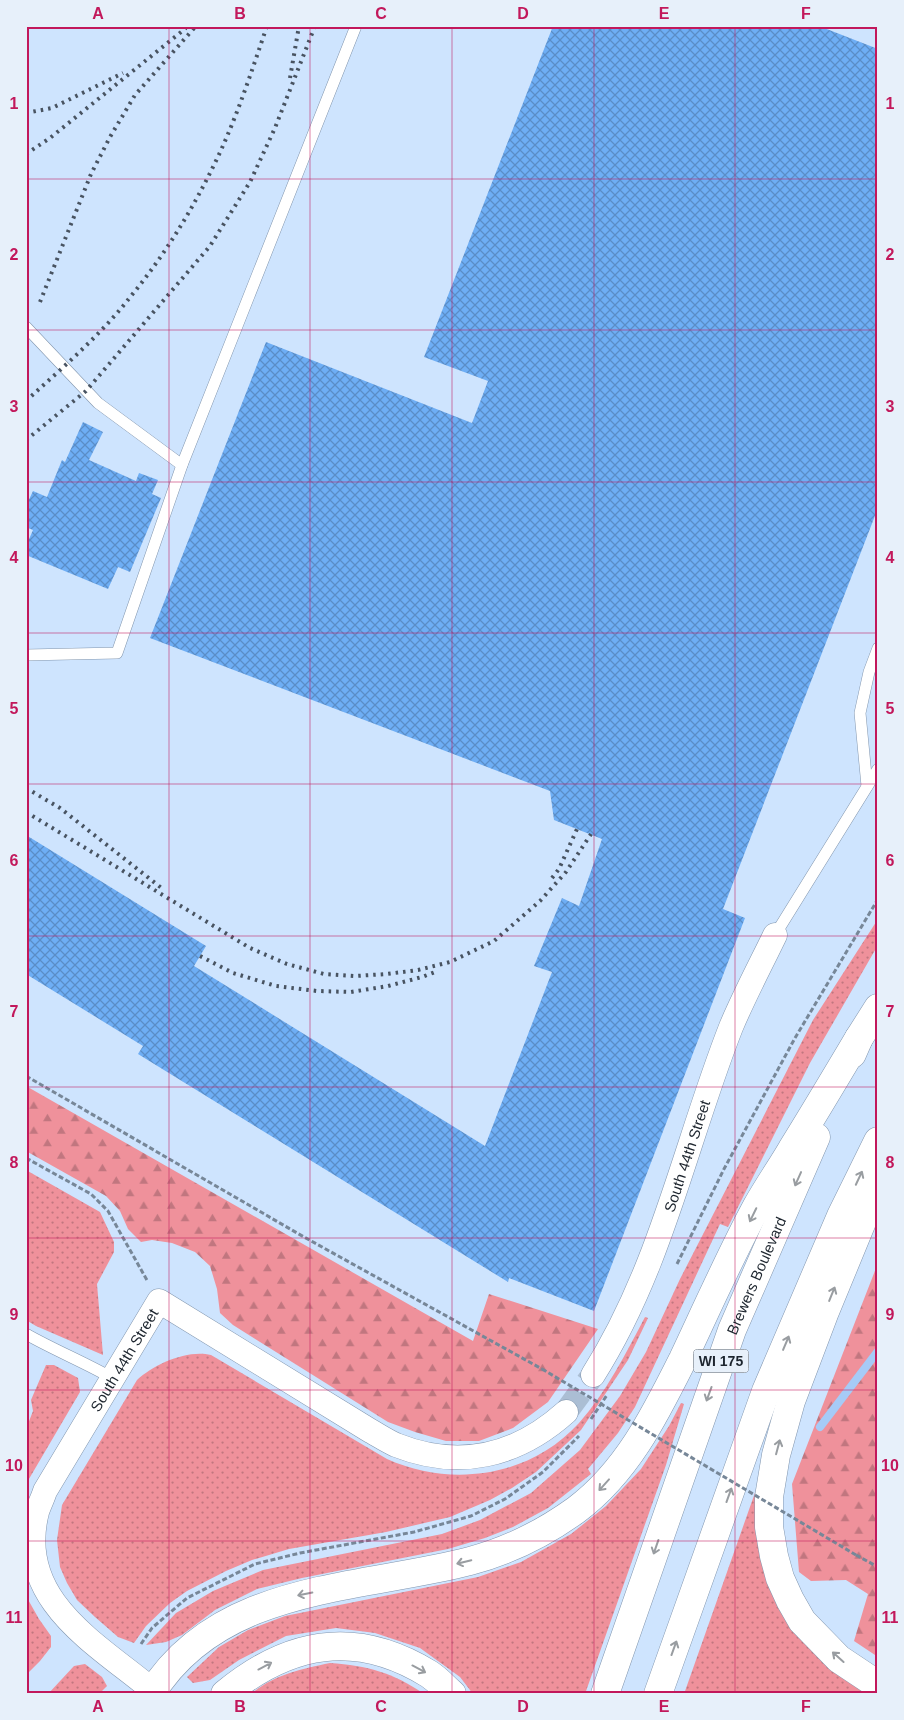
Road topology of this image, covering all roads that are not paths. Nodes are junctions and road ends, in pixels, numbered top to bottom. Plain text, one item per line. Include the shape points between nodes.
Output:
1 (356, 26) edge
2 (26, 327) edge
3 (182, 465) junction
4 (878, 648) edge
5 (26, 655) edge
6 (878, 769) edge
7 (867, 786) junction
8 (775, 935) joint
9 (878, 1008) edge
10 (859, 1038) junction
11 (878, 1141) edge
12 (878, 1183) edge
13 (26, 1334) edge
14 (593, 1375) tunnel mouth
15 (112, 1378) junction
16 (566, 1412) tunnel mouth
17 (878, 1685) edge
18 (154, 1693) edge
19 (225, 1694) edge
20 (452, 1694) edge
21 (605, 1694) edge
22 (658, 1694) edge

1 - 3 lane
2 - 3 lane via 98,403
3 - 5 lane via 117,654
4 - 7 lane via 860,713
6 - 7 lane
7 - 8 lane
8 - 14 street, South 44th Street via 731,1028 648,1266 625,1319
9 - 10 highway, Brewers Boulevard / WI 175
10 -> 18 highway via 757,1206 657,1412 635,1447 596,1494 536,1536 506,1550 446,1567 295,1596 243,1614 178,1658
10 -> 21 highway, Brewers Boulevard / WI 175 via 732,1330
22 -> 11 highway via 766,1391 841,1216
17 -> 12 highway via 839,1660 802,1620 780,1578 769,1527 769,1497 776,1455 791,1402
13 - 15 lane
15 - 16 street, South 44th Street via 159,1302 369,1430 396,1445 423,1453 450,1457 495,1454 541,1433
15 - 18 street, South 44th Street via 45,1491 37,1512 35,1555 40,1578 55,1606 80,1632
19 -> 20 highway via 270,1662 309,1649 336,1646 390,1654 430,1674

